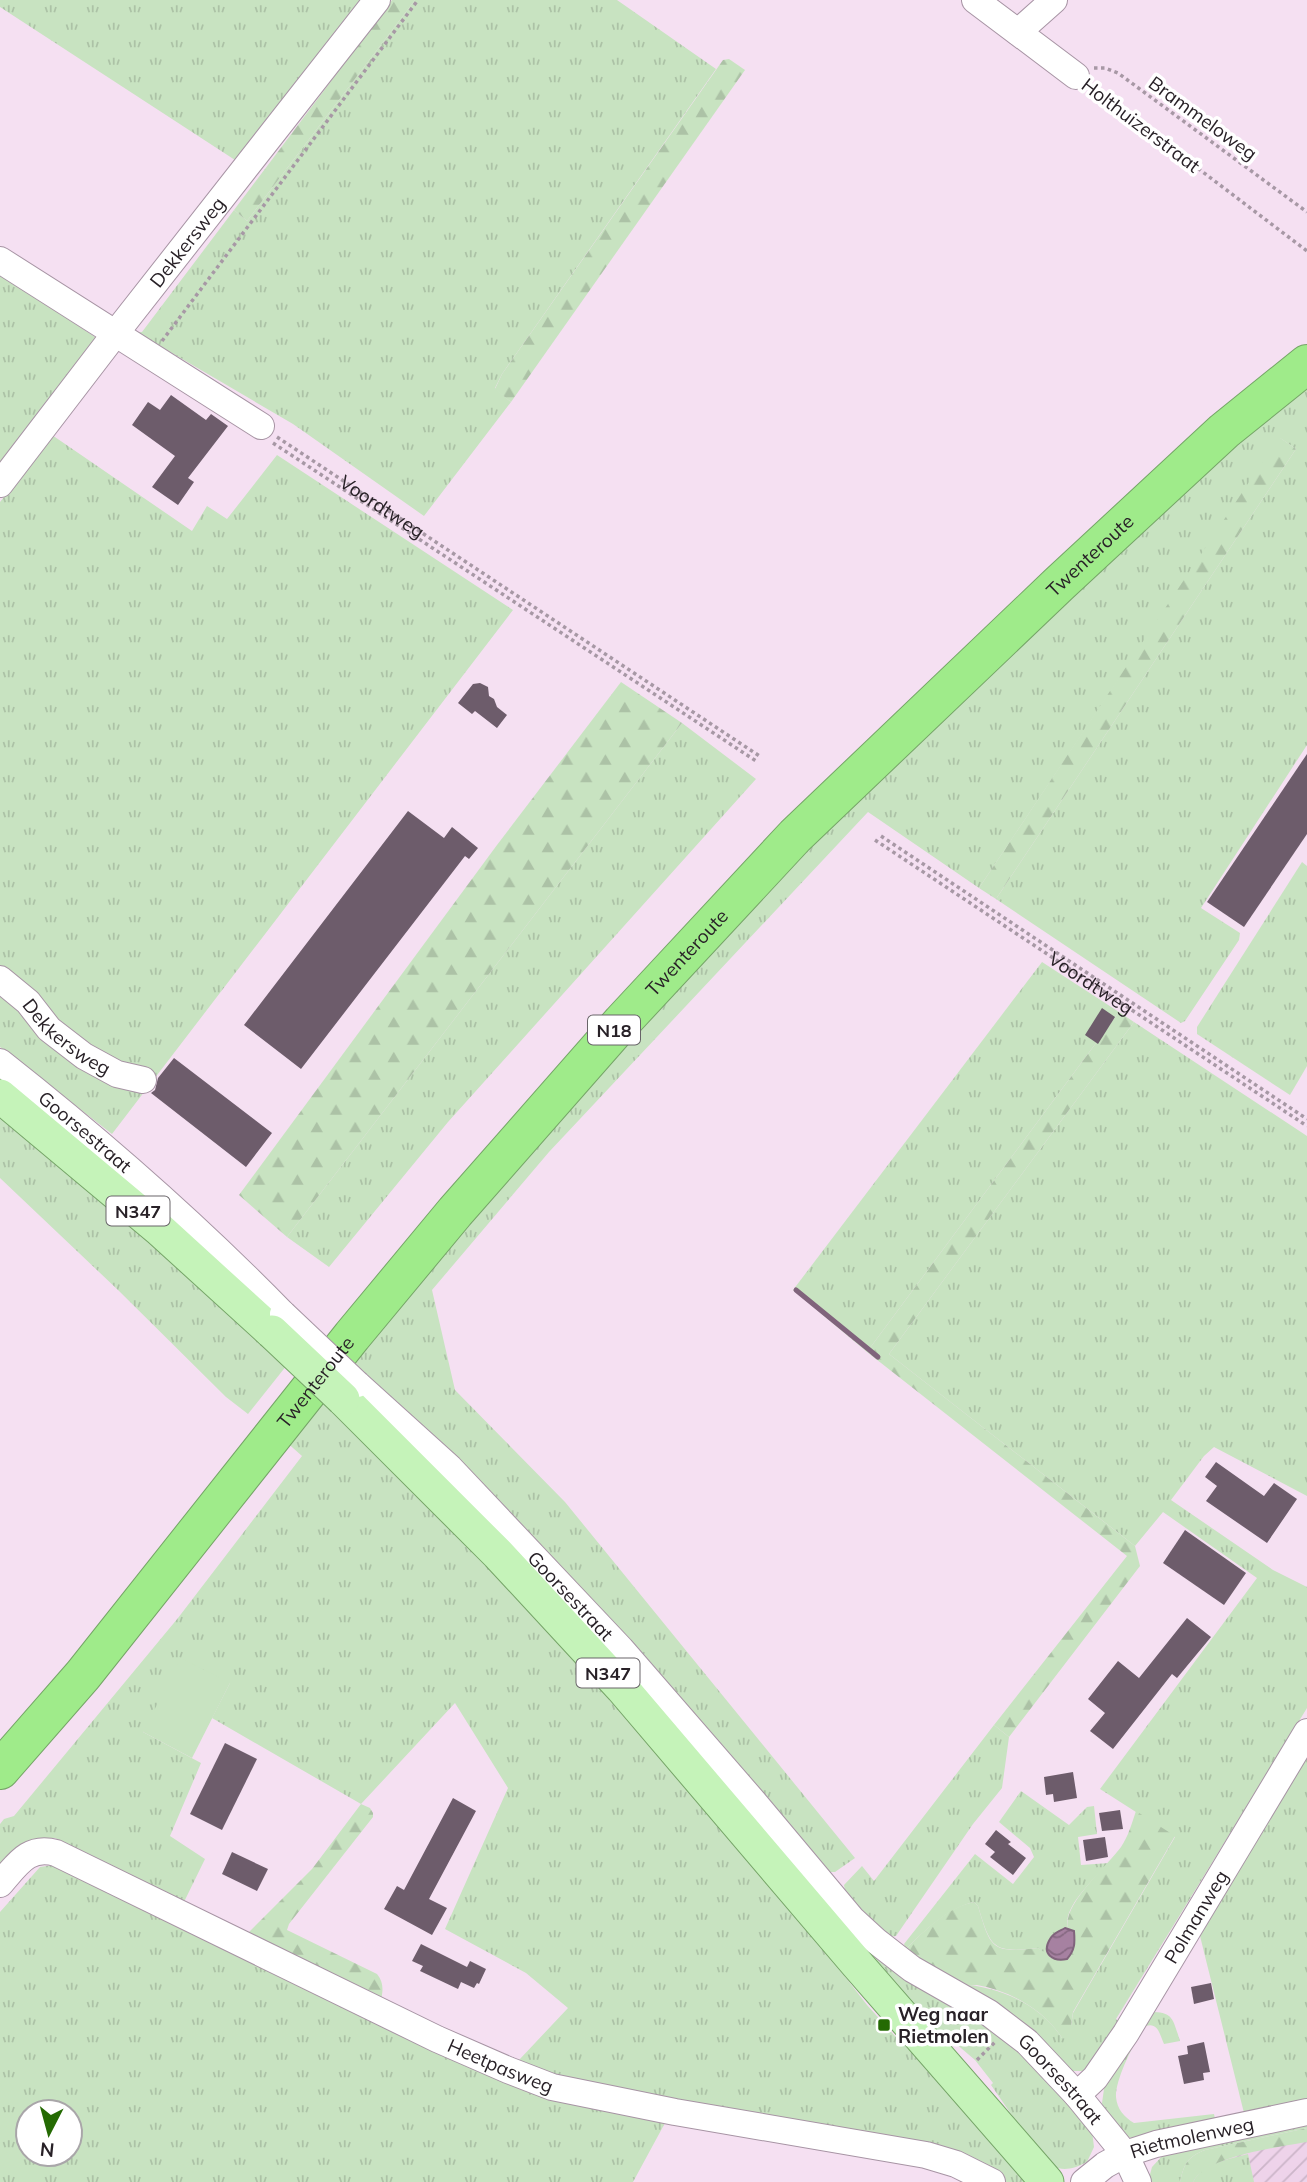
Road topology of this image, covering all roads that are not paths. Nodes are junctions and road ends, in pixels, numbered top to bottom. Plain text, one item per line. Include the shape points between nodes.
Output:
1 (377, 0) edge
2 (975, 0) edge
3 (1054, 0) edge
4 (1018, 32) junction
5 (1076, 76) road end
6 (0, 260) edge
7 (115, 334) junction
8 (1307, 334) edge
9 (1307, 364) edge
10 (261, 426) road end
11 (0, 484) edge
12 (0, 979) edge
13 (0, 1062) edge
14 (143, 1080) dead end
15 (0, 1096) edge
16 (278, 1323) junction
17 (350, 1391) junction
18 (1307, 1732) edge
19 (0, 1734) edge
20 (0, 1770) edge
21 (0, 1884) edge
22 (1077, 2095) junction
23 (1307, 2112) edge
24 (1125, 2154) junction
25 (992, 2182) edge
26 (1047, 2182) edge
27 (1084, 2182) edge
28 (1138, 2182) edge

1 - 7 street, Dekkersweg
2 - 4 street, Holthuizerstraat
3 - 4 street
4 - 5 street, Holthuizerstraat
6 - 7 street
7 - 10 street
7 - 11 street, Dekkersweg
8 - 19 highway, Twenteroute / N18 via 1198,424 767,827 432,1202
9 - 20 highway, Twenteroute / N18 via 1205,449 805,827 622,1021 352,1336 100,1654
12 - 14 street, Dekkersweg via 28,1002 49,1029 84,1056 117,1074
13 - 16 street, Goorsestraat via 60,1108 224,1253
15 - 16 main road, Goorsestraat / N347
16 - 17 main road, Goorsestraat / N347, bridge
17 - 22 street, Goorsestraat via 450,1468 621,1649 852,1919 912,1969 1009,2027
17 - 26 main road, Goorsestraat / N347 via 622,1688
18 - 22 street, Polmanweg via 1126,2033 1096,2078
21 - 25 street, Heetpasweg via 31,1852 43,1849 437,2039 552,2087 926,2155
22 - 24 street, Goorsestraat
23 - 24 street, Rietmolenweg
24 - 27 street, Rietmolenweg
24 - 28 street, Goorsestraat

